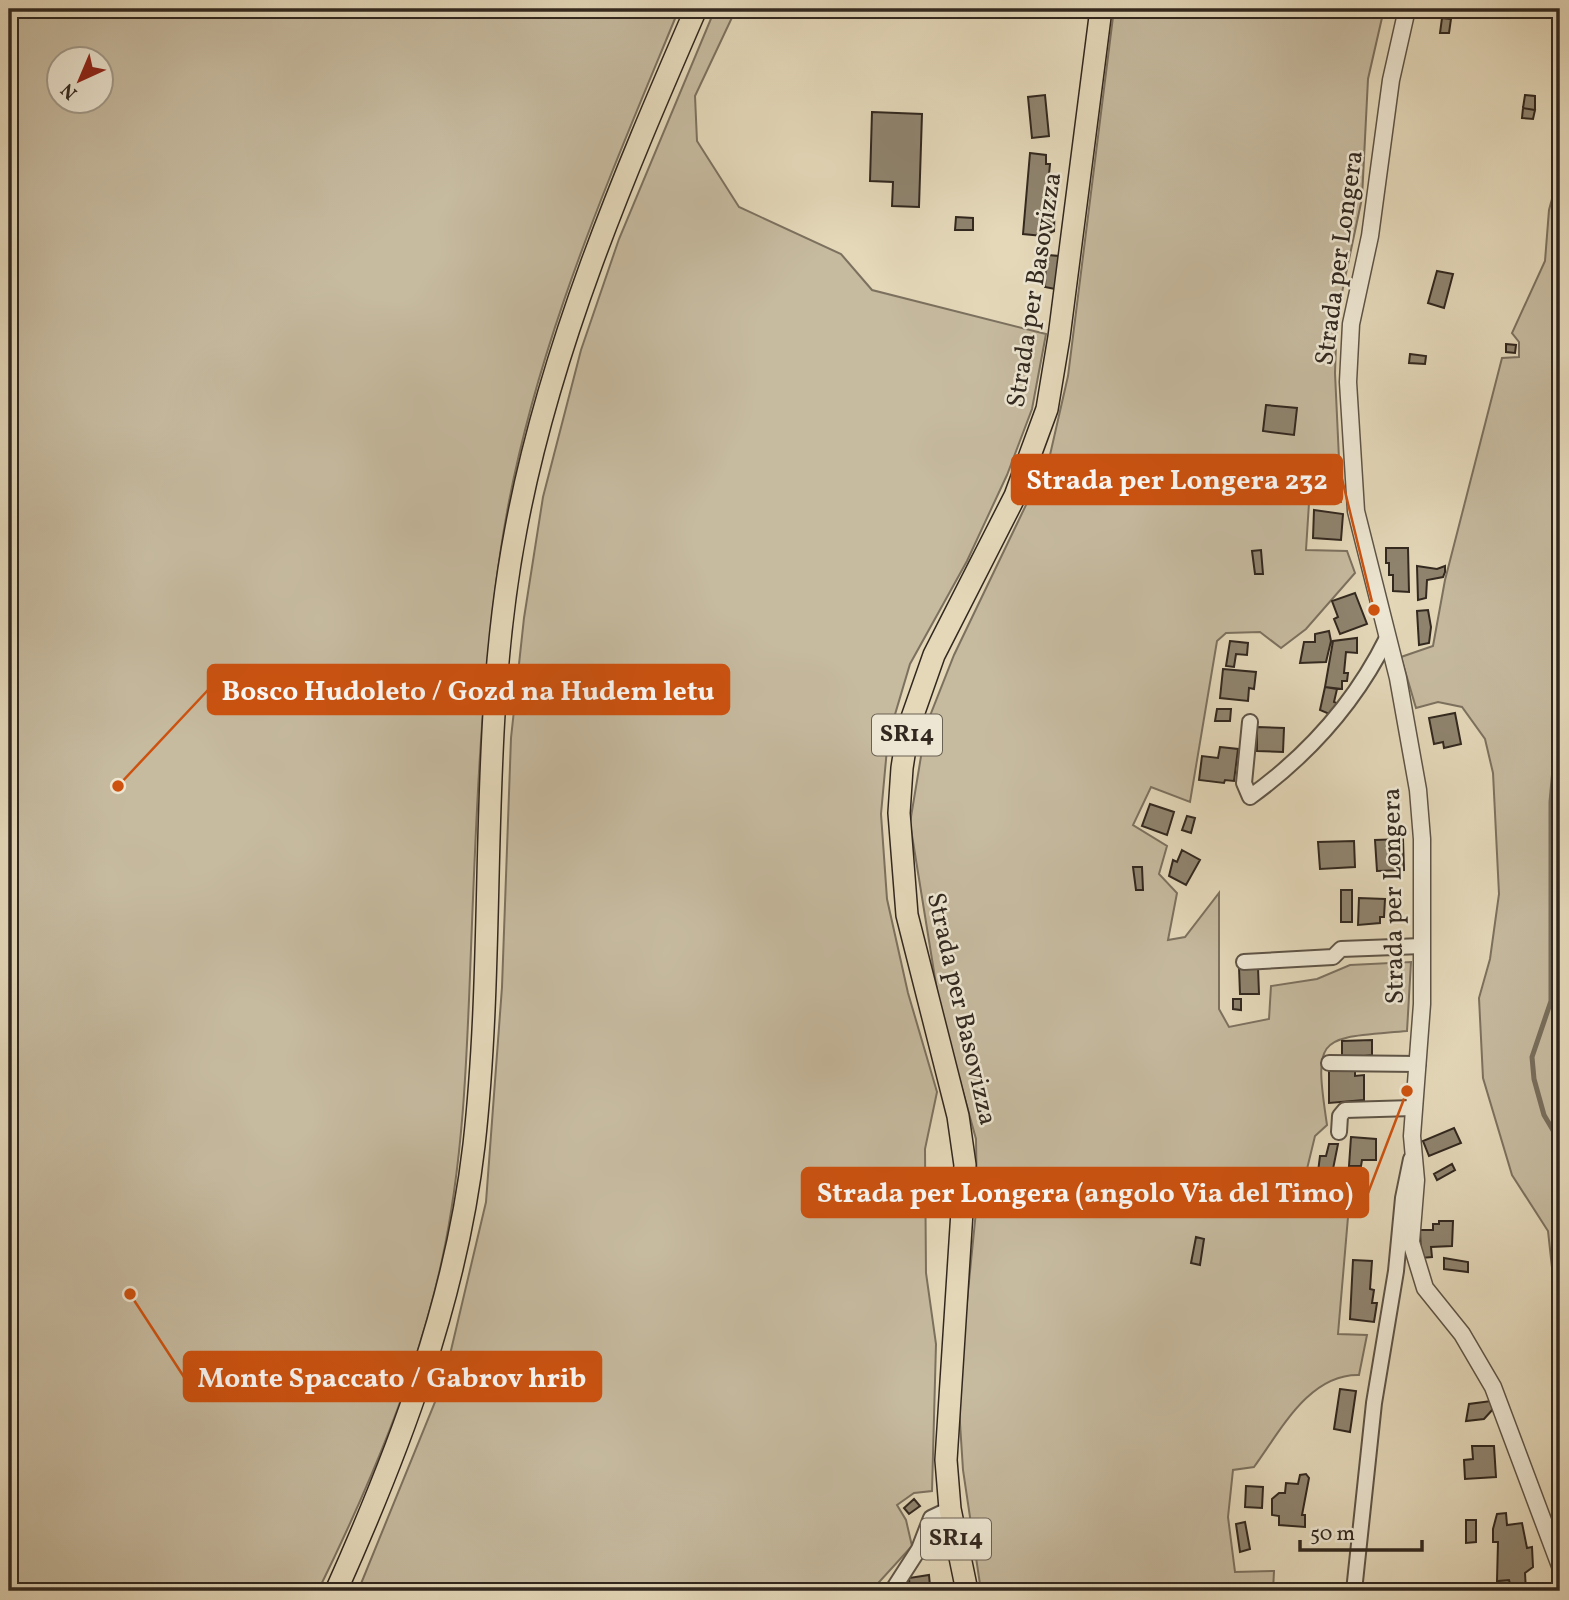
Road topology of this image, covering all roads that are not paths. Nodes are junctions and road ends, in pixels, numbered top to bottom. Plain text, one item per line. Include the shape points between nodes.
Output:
1 (696, 9) edge
2 (1101, 9) edge
3 (1407, 9) edge
4 (1387, 638) junction
5 (1250, 722) dead end
6 (1422, 946) junction
7 (1244, 962) dead end
8 (1329, 1063) dead end
9 (1418, 1064) junction
10 (1413, 1108) junction
11 (1339, 1132) dead end
12 (1412, 1156) junction
13 (950, 1509) junction
14 (1560, 1566) edge
15 (336, 1591) edge
16 (892, 1591) edge
17 (967, 1591) edge
18 (1354, 1591) edge

1 - 15 main road via 595,250 537,432 515,531 496,687 479,1099 467,1196 429,1357
2 - 13 main road, Strada per Basovizza / SR14 via 1047,409 1016,496 924,679 908,729 902,768 900,813 907,915 958,1116 965,1165 947,1413
3 - 4 street, Strada per Longera via 1391,80 1349,353 1356,511
4 - 5 street via 1370,672 1322,735 1250,797 1244,783
4 - 6 street, Strada per Longera via 1418,790
6 - 7 street via 1341,949 1333,957
6 - 9 street, Strada per Longera
8 - 9 street
9 - 10 street, Strada per Longera
10 - 11 street via 1345,1110
10 - 12 street, Strada per Longera
12 - 14 street, Strada per Longera via 1416,1180 1413,1256 1425,1288 1462,1334 1493,1387
12 - 18 street, Strada per Longera via 1374,1403
13 - 16 street via 931,1518 919,1549
13 - 17 main road, Strada per Basovizza / SR14

